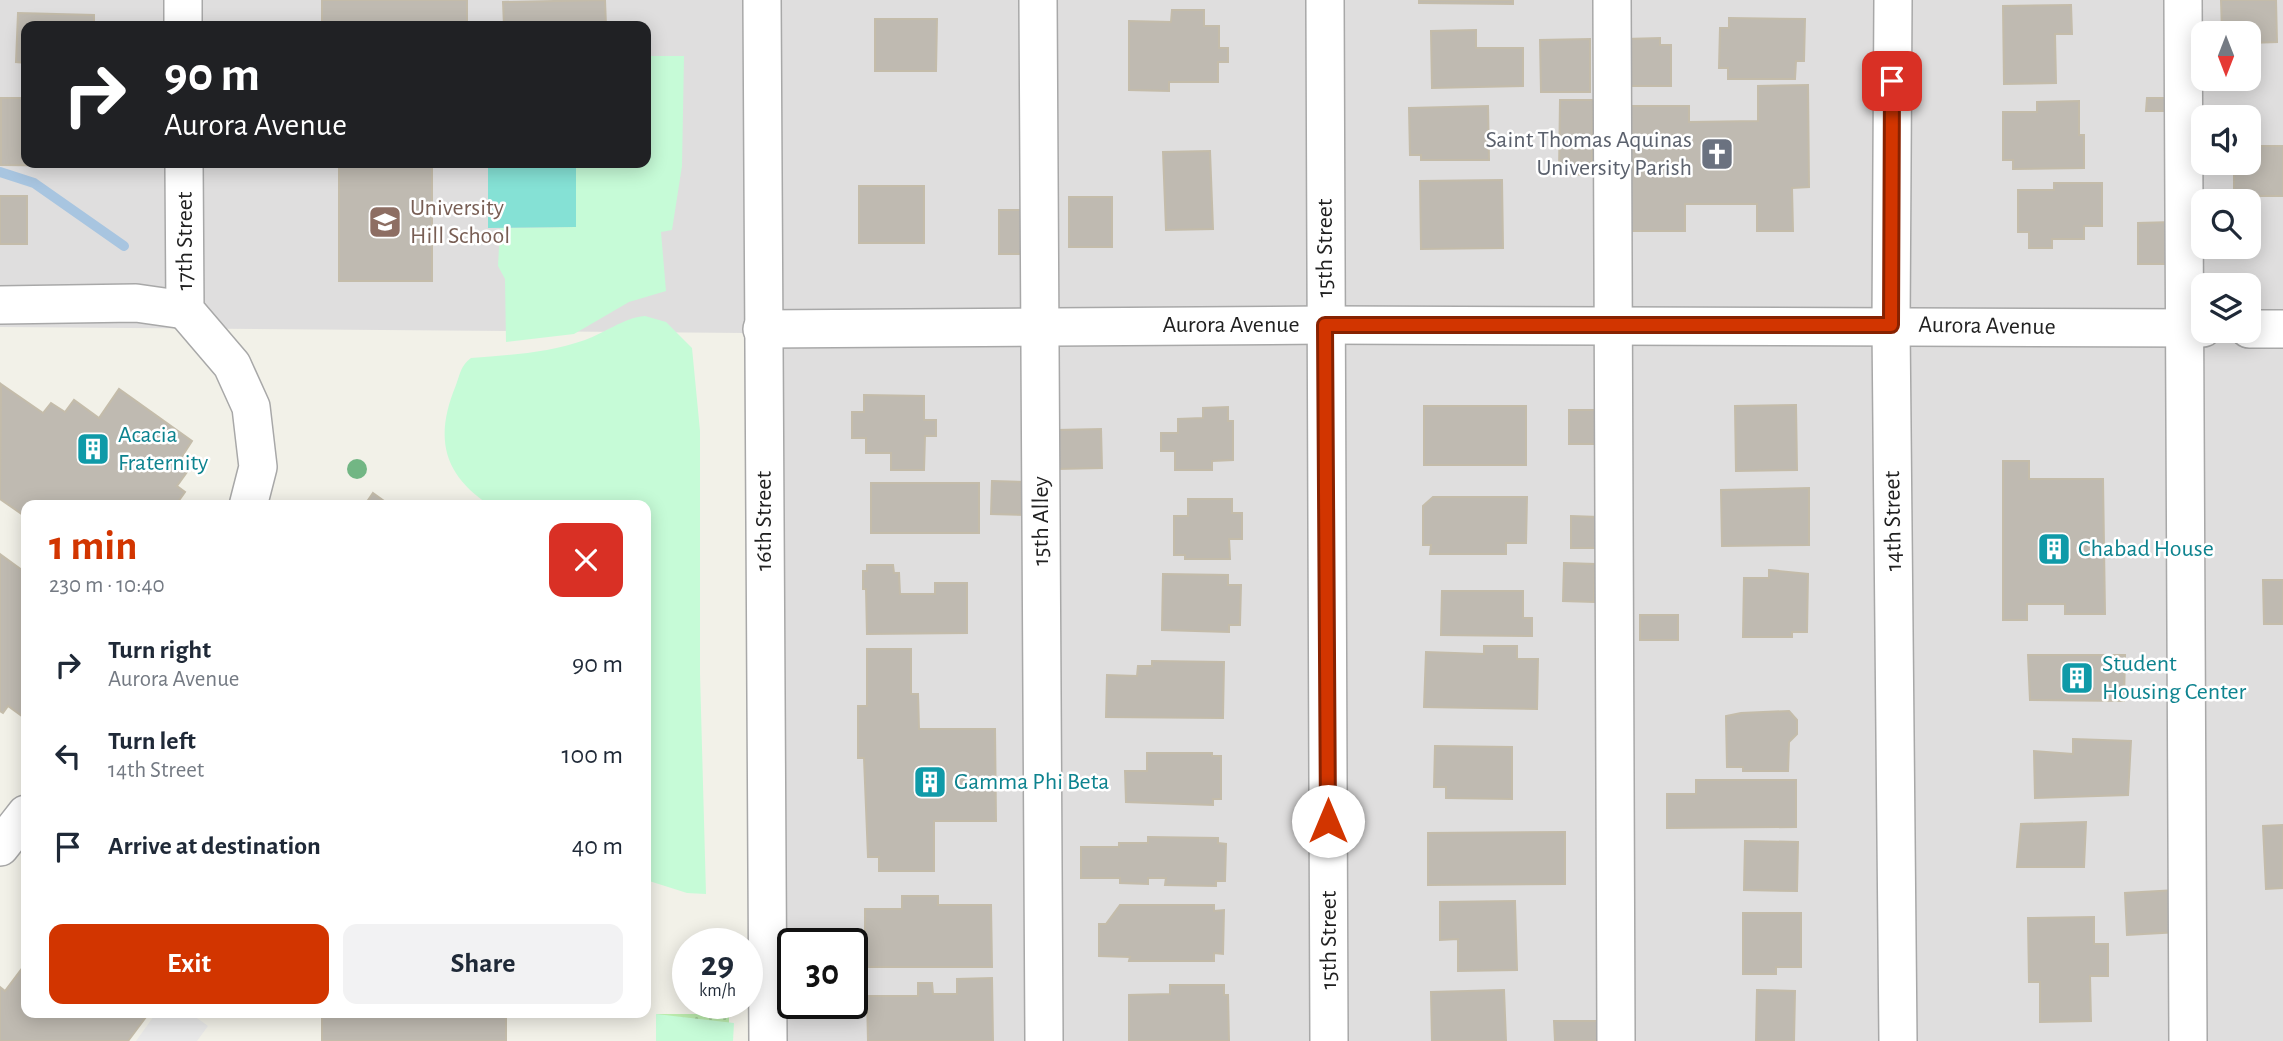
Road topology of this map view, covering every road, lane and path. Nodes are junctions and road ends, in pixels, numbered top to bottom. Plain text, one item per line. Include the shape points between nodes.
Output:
1 (183, 0) edge
2 (762, 0) edge
3 (1038, 0) edge
4 (1325, 0) edge
5 (1612, 0) edge
6 (1893, 0) edge
7 (2183, 0) edge
8 (184, 21) edge
9 (184, 168) edge
10 (2192, 273) edge
11 (0, 305) edge
12 (185, 310) junction
13 (1325, 325) junction
14 (1616, 325) junction
15 (1891, 325) junction
16 (1040, 326) junction
17 (2191, 328) edge
18 (2261, 328) edge
19 (762, 329) junction
20 (2283, 329) edge
21 (2194, 343) edge
22 (249, 500) edge
23 (21, 821) edge
24 (0, 848) edge
25 (768, 1041) edge
26 (1044, 1041) edge
27 (1329, 1041) edge
28 (1616, 1041) edge
29 (1898, 1041) edge
30 (2188, 1041) edge

1 - 8 street
2 - 19 street, 16th Street
3 - 16 street, 15th Alley
4 - 13 street, 15th Street
5 - 14 street
6 - 15 street, 14th Street
7 - 10 street
9 - 12 street, 17th Street
11 - 12 street via 136,303
12 - 22 street, 17th Street via 232,365 251,407 257,467
13 - 14 street, Aurora Avenue
13 - 16 street, Aurora Avenue
13 - 27 street, 15th Street
14 - 15 street, Aurora Avenue
14 - 28 street
15 - 17 street, Aurora Avenue
15 - 29 street, 14th Street
16 - 19 street, Aurora Avenue
16 - 26 street, 15th Alley
18 - 20 street
19 - 25 street, 16th Street
21 - 30 street
23 - 24 street

